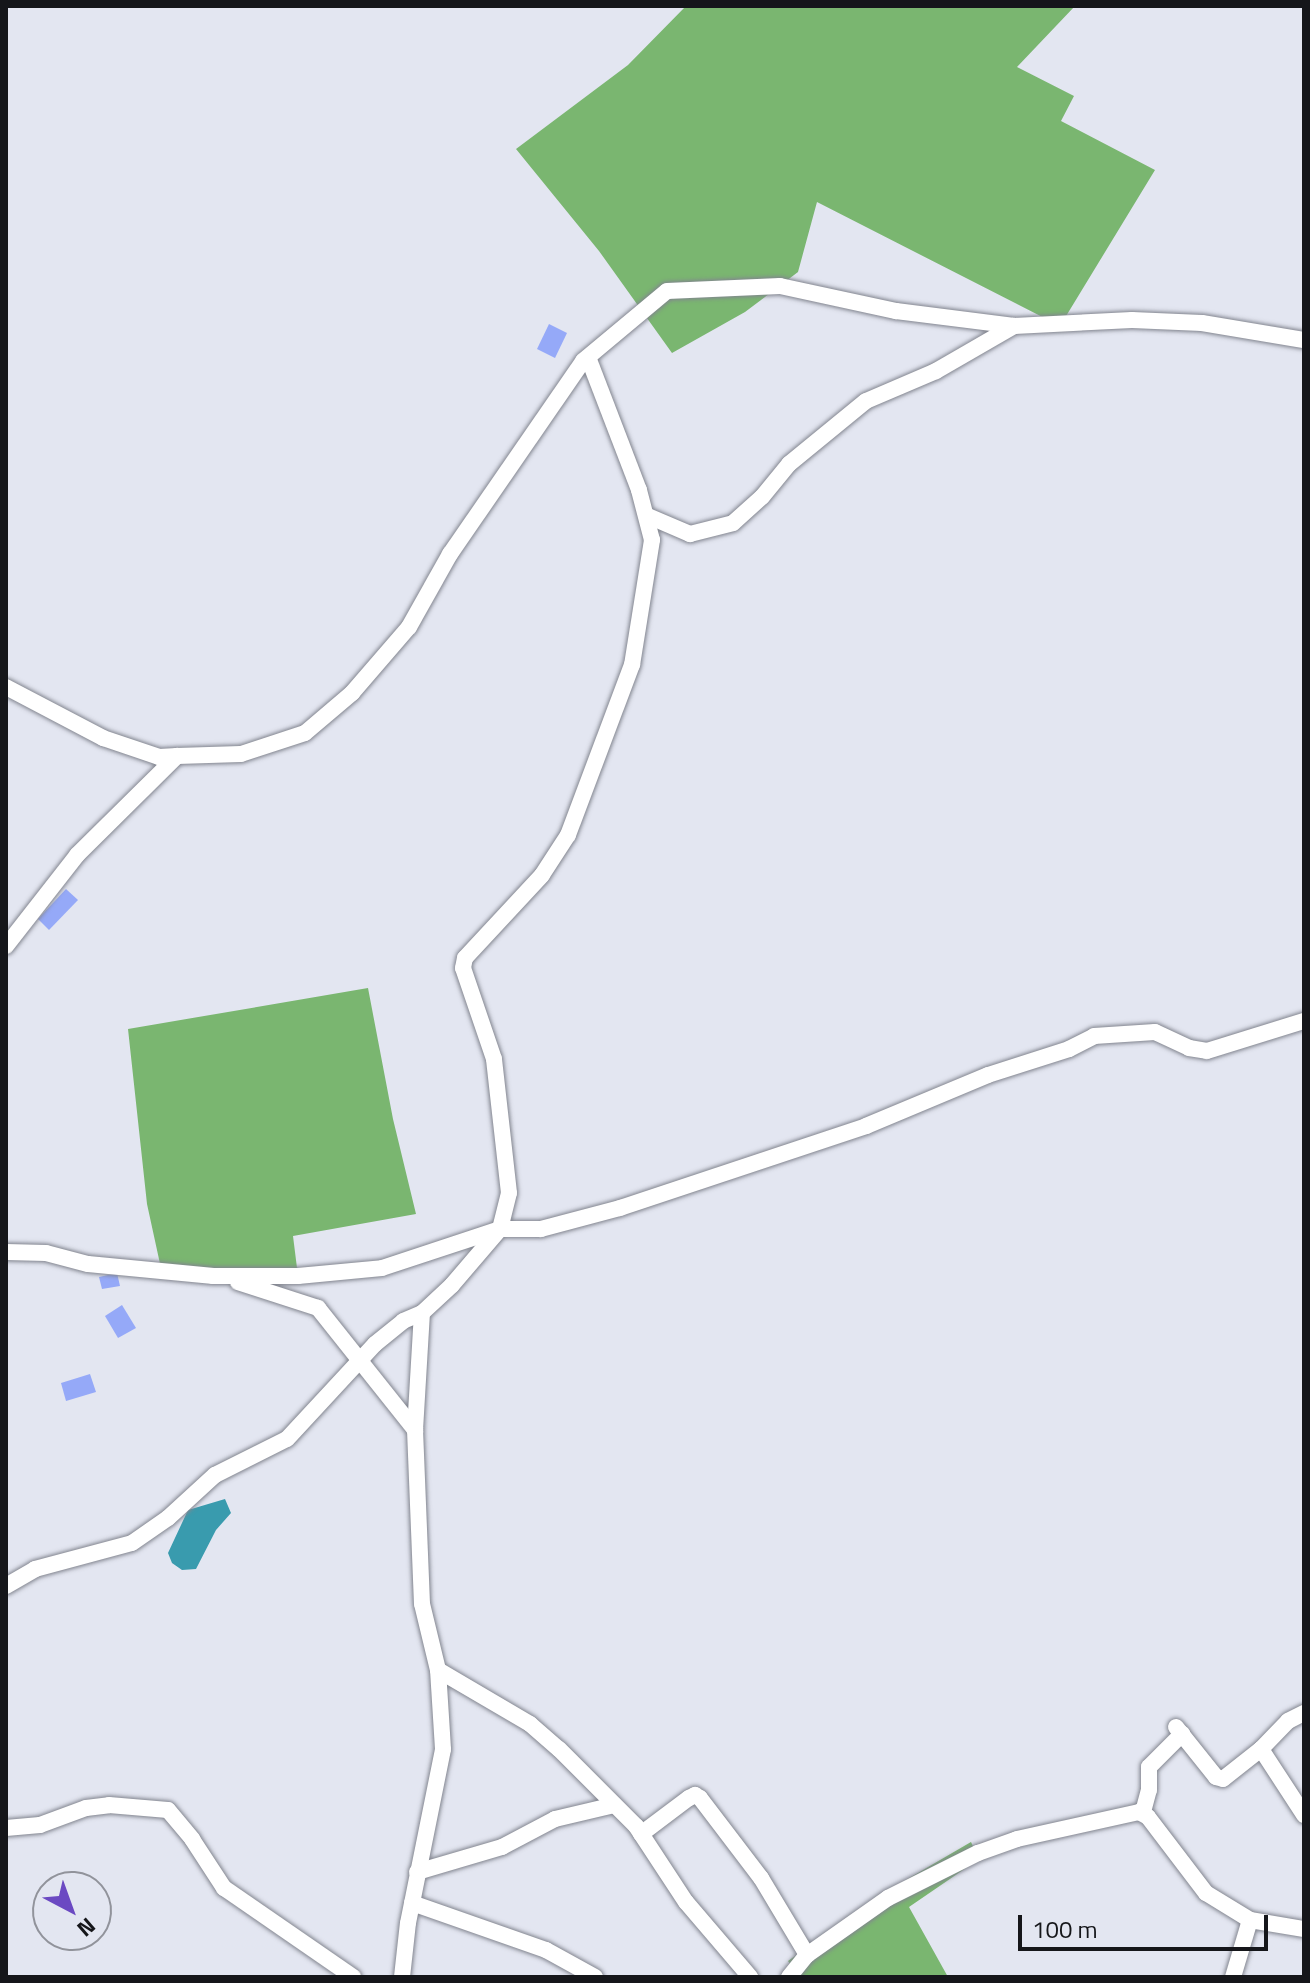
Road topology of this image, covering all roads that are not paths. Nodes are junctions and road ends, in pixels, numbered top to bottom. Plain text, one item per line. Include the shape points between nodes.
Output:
1 (1014, 326) junction
2 (1304, 340) edge
3 (588, 357) junction
4 (648, 516) junction
5 (6, 687) edge
6 (177, 756) junction
7 (6, 946) edge
8 (1304, 1021) edge
9 (500, 1229) junction
10 (6, 1252) edge
11 (213, 1276) junction
12 (422, 1313) junction
13 (361, 1360) junction
14 (415, 1430) junction
15 (6, 1586) edge
16 (438, 1670) junction
17 (1304, 1713) edge
18 (1261, 1749) junction
19 (614, 1805) junction
20 (1143, 1812) junction
21 (1304, 1815) edge
22 (6, 1828) edge
23 (641, 1834) junction
24 (417, 1872) junction
25 (412, 1903) junction
26 (1250, 1920) junction
27 (1304, 1929) edge
28 (807, 1955) junction
29 (733, 1970) edge
30 (353, 1977) edge
31 (402, 1977) edge
32 (595, 1977) edge
33 (750, 1977) edge
34 (789, 1977) edge
35 (1233, 1977) edge

1 - 2 street via 1146,320 1202,323
1 - 3 street via 896,311 780,286 667,291
1 - 4 street via 936,371 866,401 789,464 733,523 690,534
3 - 4 street
3 - 6 street via 450,554 409,627 352,693 317,726 268,747 241,754
4 - 9 street via 652,540 632,665 587,791 568,835 542,875 465,958 463,968 494,1059 506,1146 509,1196
5 - 6 street via 103,738 159,757
6 - 7 street via 77,855
8 - 9 street via 1207,1051 1155,1032 1094,1036 866,1126 620,1208 541,1229
9 - 11 street via 382,1268 298,1276
9 - 12 street
10 - 11 street
11 - 13 street via 318,1308
12 - 13 street via 403,1321
12 - 14 street
13 - 14 street
13 - 15 street via 287,1439 215,1475 132,1543 35,1569
14 - 16 street via 422,1604
16 - 19 street via 530,1724
16 - 24 street via 443,1749
17 - 18 street via 1288,1721
18 - 20 street via 1223,1779 1179,1731 1149,1767
18 - 21 street
19 - 23 street
19 - 24 street via 555,1819 492,1851
20 - 26 street via 1206,1893
20 - 28 street via 1017,1839 978,1853 888,1898
22 - 30 street via 40,1825 109,1805 168,1810 224,1888
23 - 28 street via 689,1798 700,1798 761,1878
23 - 29 street
24 - 25 street
25 - 31 street
25 - 32 street via 546,1950
26 - 27 street
26 - 35 street
28 - 34 street
29 - 33 street

